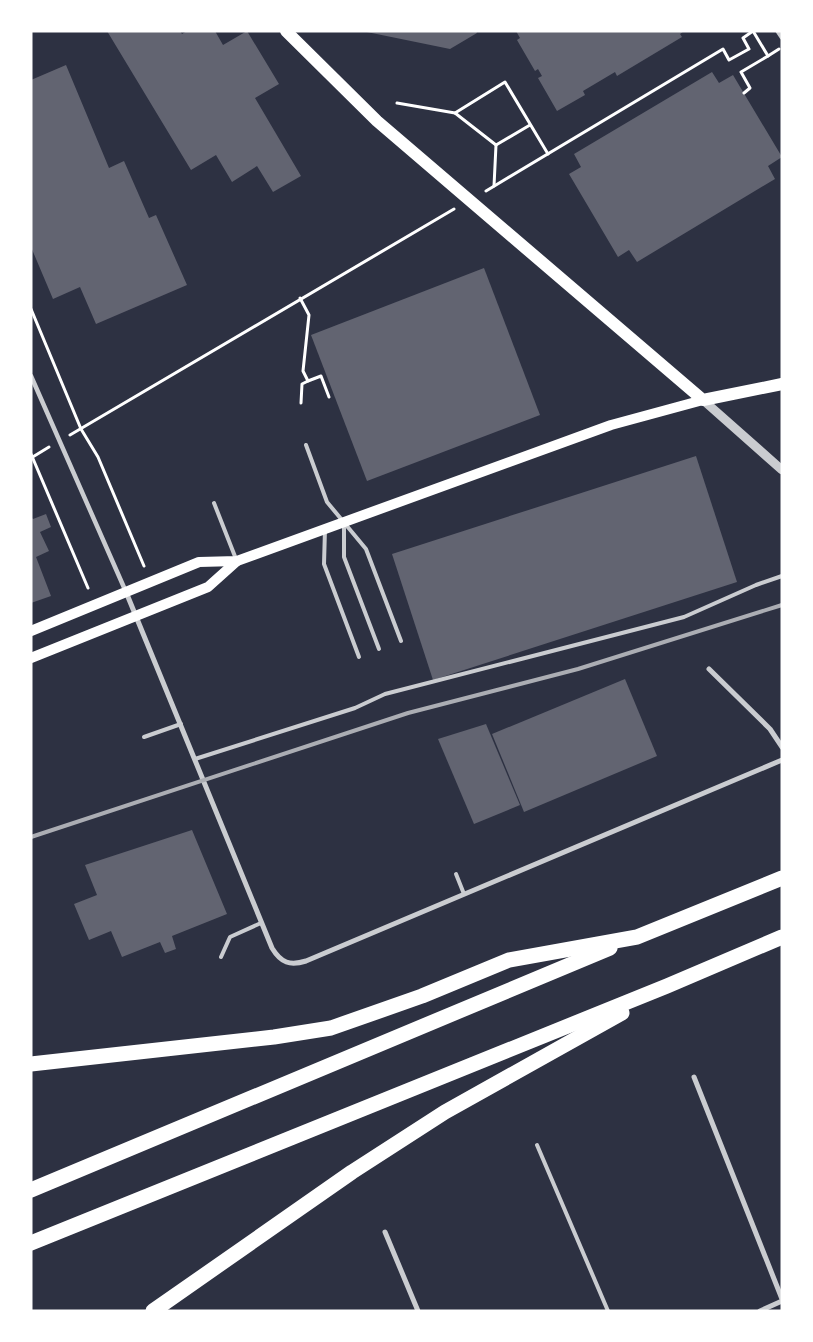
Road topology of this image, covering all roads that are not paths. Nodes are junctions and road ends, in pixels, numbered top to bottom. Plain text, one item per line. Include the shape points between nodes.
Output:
1 (286, 31) edge
2 (778, 31) edge
3 (782, 37) edge
4 (31, 376) edge
5 (782, 384) edge
6 (703, 400) junction
7 (306, 445) dead end
8 (782, 470) edge
9 (214, 503) dead end
10 (344, 522) junction
11 (325, 529) junction
12 (237, 562) junction
13 (782, 576) edge
14 (126, 592) junction
15 (136, 616) junction
16 (31, 631) edge
17 (402, 641) dead end
18 (379, 649) dead end
19 (359, 657) dead end
20 (31, 658) edge
21 (708, 669) dead end
22 (180, 724) junction
23 (144, 737) dead end
24 (782, 747) edge
25 (195, 759) junction
26 (782, 760) edge
27 (456, 874) dead end
28 (782, 878) edge
29 (464, 894) junction
30 (261, 923) junction
31 (637, 937) junction
32 (782, 937) edge
33 (221, 957) dead end
34 (667, 986) junction
35 (31, 1064) edge
36 (694, 1077) dead end
37 (537, 1145) dead end
38 (31, 1190) edge
39 (385, 1232) dead end
40 (31, 1243) edge
41 (782, 1300) edge
42 (153, 1311) edge
43 (418, 1311) edge
44 (608, 1311) edge
45 (760, 1311) edge

1 - 6 main road via 376,121
2 - 3 street
4 - 14 street
5 - 6 main road
6 - 8 street
6 - 10 main road via 611,425
7 - 10 lane via 327,502
9 - 12 lane
10 - 11 main road
10 - 17 lane via 366,549
10 - 18 lane via 344,557
11 - 12 main road
11 - 19 lane via 324,564
12 - 14 main road via 199,562
12 - 15 main road via 208,587
13 - 25 lane via 684,617 385,694 355,708
14 - 15 street
14 - 16 main road
15 - 20 main road
15 - 22 street
21 - 24 street via 770,728
22 - 23 lane
22 - 25 street
25 - 30 street
26 - 29 street
27 - 29 lane
28 - 31 highway
29 - 30 street via 292,965 285,963 272,948
30 - 33 lane via 230,937
31 - 35 highway via 509,960 414,999 331,1028
31 - 38 highway
32 - 34 highway
34 - 40 highway
34 - 42 highway via 445,1112 352,1172
36 - 41 street
37 - 44 lane
39 - 43 street
41 - 45 street

